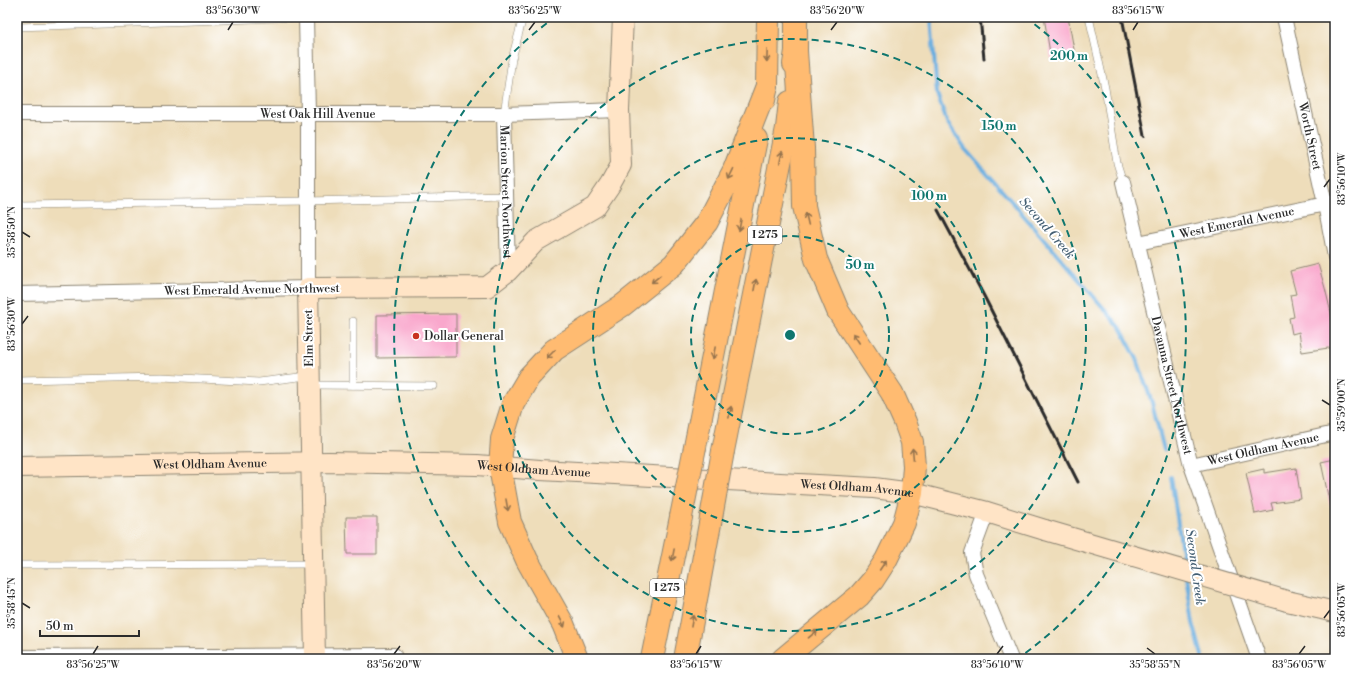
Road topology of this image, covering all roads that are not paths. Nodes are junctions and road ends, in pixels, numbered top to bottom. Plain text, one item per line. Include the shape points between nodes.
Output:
1 (306, 17) edge
2 (311, 17) edge
3 (524, 17) edge
4 (623, 17) edge
5 (768, 17) edge
6 (796, 17) edge
7 (1089, 17) edge
8 (1284, 17) edge
9 (17, 27) edge
10 (796, 51) junction
11 (766, 86) junction
12 (619, 110) junction
13 (17, 114) edge
14 (308, 114) junction
15 (504, 114) junction
16 (1123, 182) joint
17 (506, 196) junction
18 (308, 202) junction
19 (1330, 203) edge
20 (17, 205) edge
21 (1138, 243) junction
22 (1335, 256) edge
23 (508, 271) junction
24 (487, 287) joint
25 (308, 288) junction
26 (17, 294) edge
27 (353, 321) dead end
28 (17, 380) edge
29 (310, 380) junction
30 (353, 385) junction
31 (434, 386) dead end
32 (1335, 433) edge
33 (312, 462) junction
34 (1191, 465) junction
35 (17, 467) edge
36 (500, 467) junction
37 (912, 492) junction
38 (987, 512) junction
39 (313, 564) junction
40 (17, 565) edge
41 (1335, 612) edge
42 (315, 657) edge
43 (394, 657) edge
44 (17, 658) edge
45 (578, 659) edge
46 (652, 659) edge
47 (685, 659) edge
48 (783, 659) edge
49 (1011, 659) edge
50 (1259, 659) edge

1 - 2 lane
1 - 9 lane
1 - 14 street, Elm Street
3 - 15 lane via 512,60
4 - 12 street, Marion Street Northwest
5 -> 11 highway, I 275
6 - 10 highway, I 275
7 - 16 lane via 1105,88 1117,163
8 - 19 street, Worth Street
37 -> 10 highway via 913,448 905,422 892,393 838,311 816,259 804,206
47 -> 10 highway, I 275, bridge via 787,128
11 -> 36 highway via 734,170 707,222 674,264 623,305 554,350 529,378 513,404 502,439
11 -> 46 highway, I 275, bridge
12 - 15 street, West Oak Hill Avenue
12 - 23 street, Marion Street Northwest via 621,165 595,207 536,241
13 - 14 street, West Oak Hill Avenue
14 - 15 street, West Oak Hill Avenue
14 - 18 street, Elm Street
15 - 17 street, Marion Street Northwest
16 - 21 street, Davanna Street Northwest
17 - 18 lane
17 - 23 street, Marion Street Northwest
18 - 20 lane
18 - 25 street, Elm Street
19 - 21 street, West Emerald Avenue
19 - 22 street, Worth Street
21 - 34 street, Davanna Street Northwest
23 - 24 street, Marion Street Northwest
24 - 25 street, West Emerald Avenue Northwest
25 - 26 street, West Emerald Avenue Northwest
25 - 29 street, Elm Street
27 - 30 lane
28 - 29 lane via 162,377 260,382
29 - 30 lane
29 - 33 street, Elm Street
30 - 31 lane
32 - 34 street, West Oldham Avenue
33 - 35 street, West Oldham Avenue
33 - 36 street, West Oldham Avenue
33 - 39 street, Elm Street
34 - 50 street, Davanna Street Northwest
36 - 37 street, West Oldham Avenue
36 -> 45 highway via 510,522 527,560 563,624
37 - 38 street, West Oldham Avenue
48 -> 37 highway via 859,596 873,580 904,523
38 - 41 street, West Oldham Avenue, bridge via 1287,601
38 - 49 street via 972,553 976,574
39 - 40 lane
39 - 42 street, Elm Street
42 - 43 street
42 - 44 street

